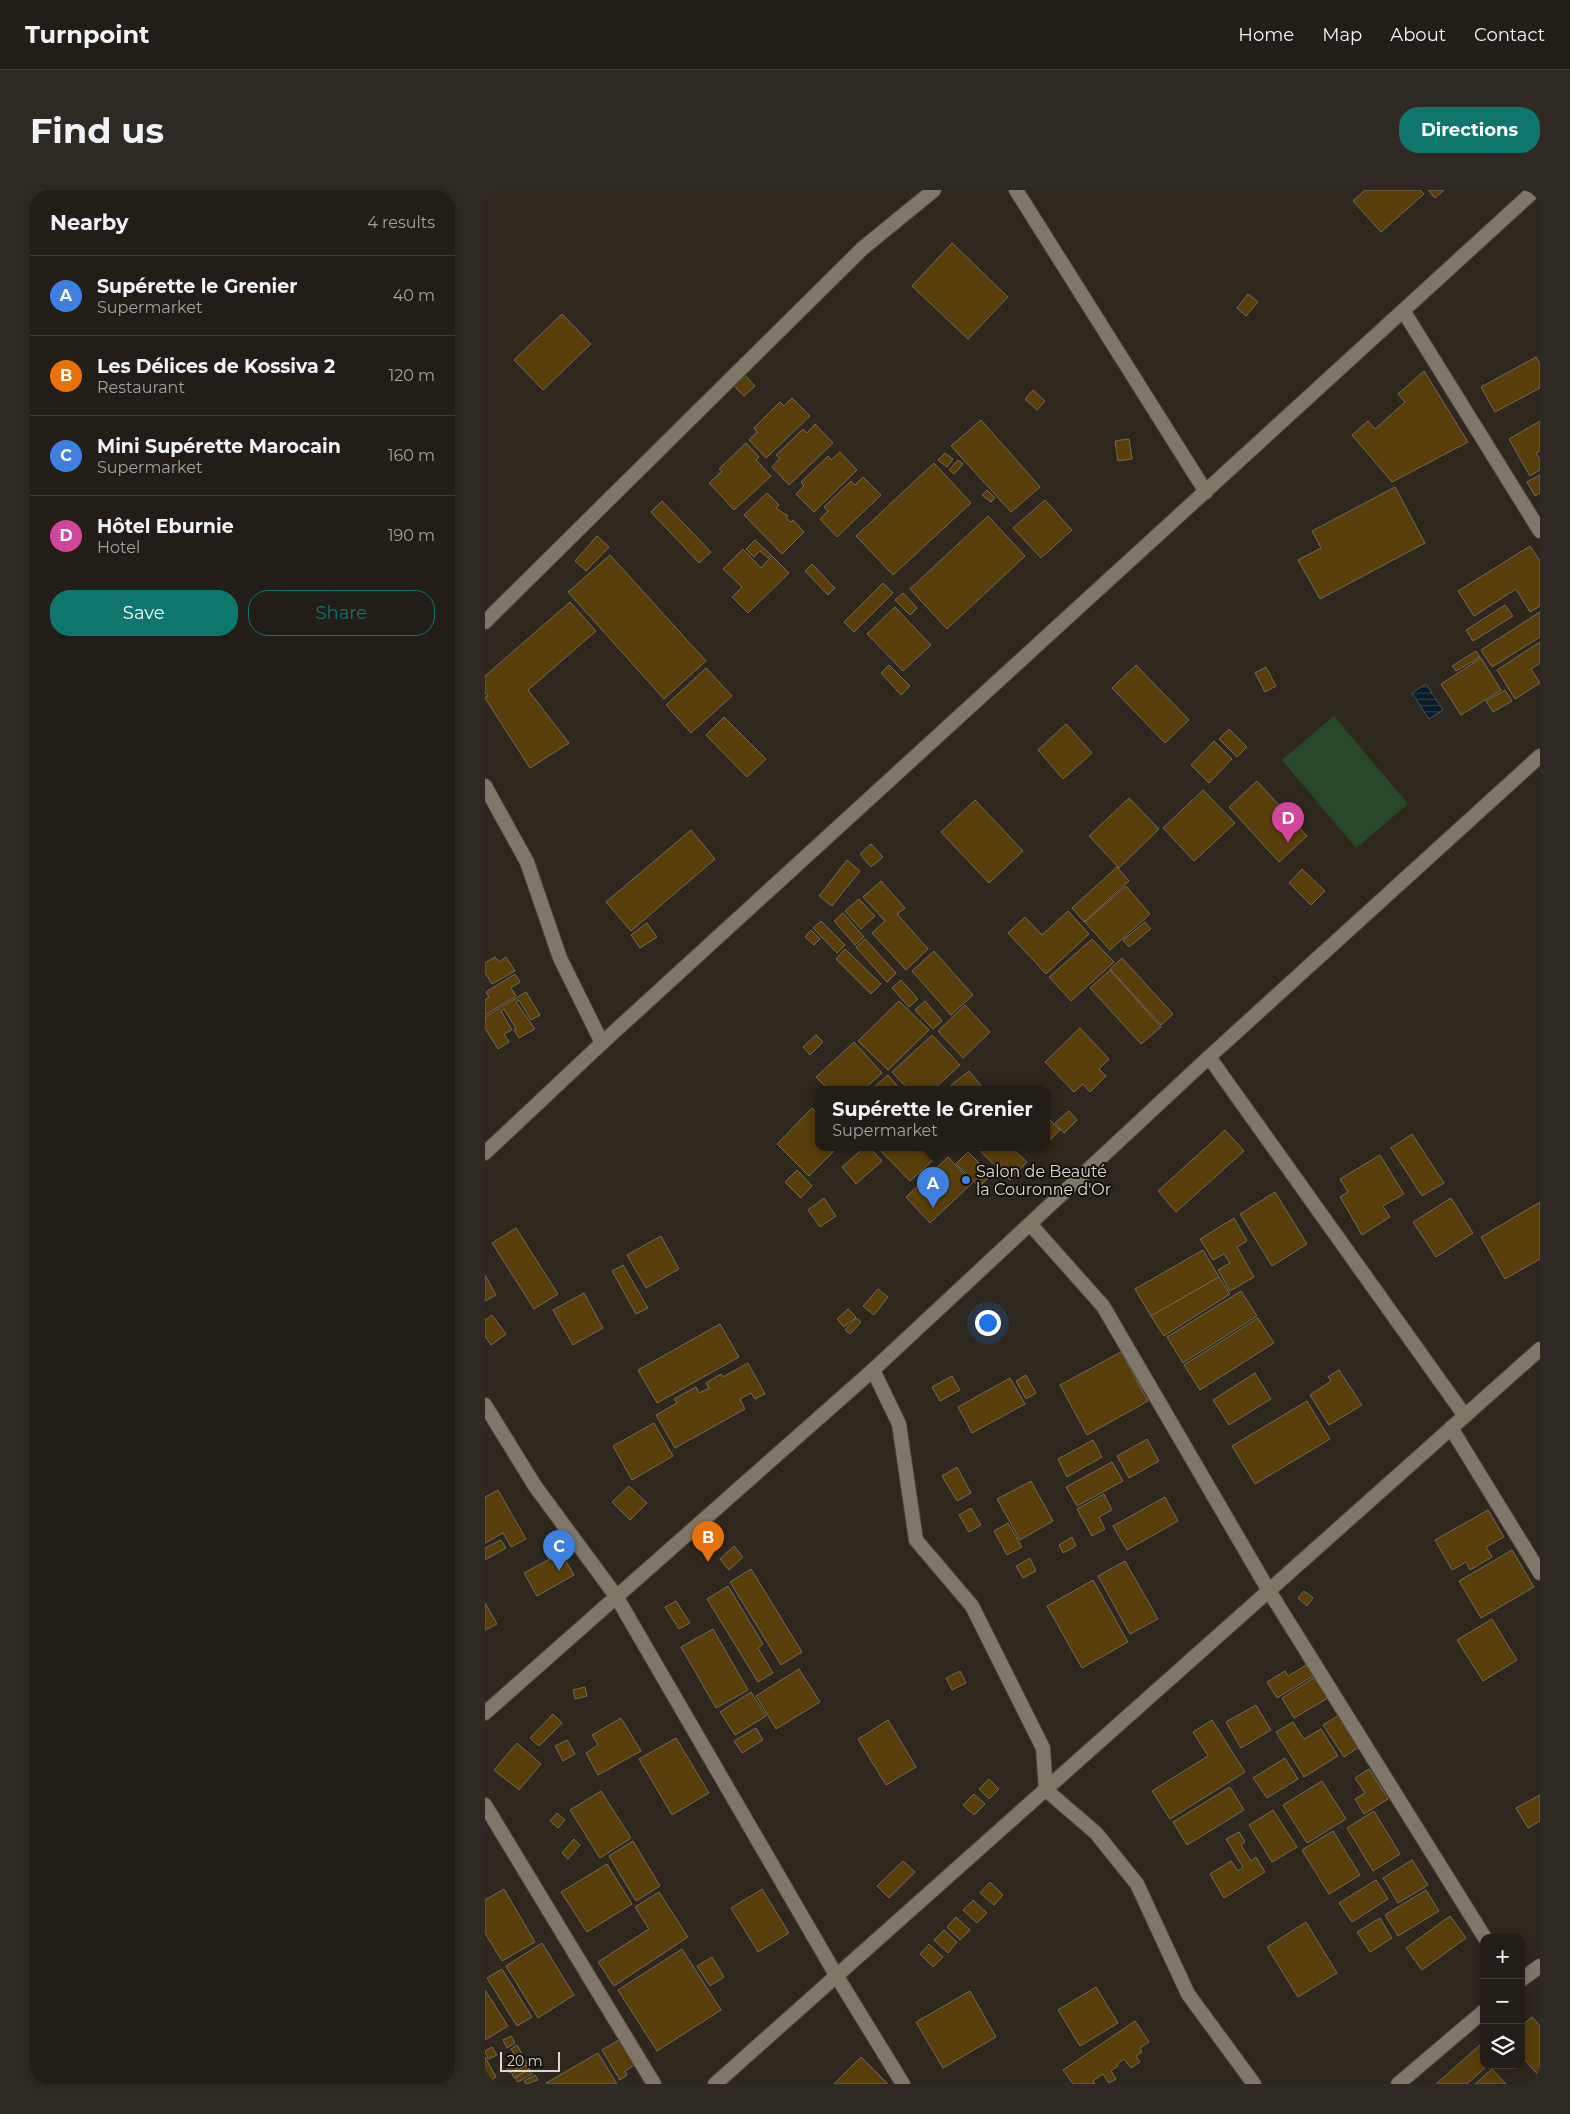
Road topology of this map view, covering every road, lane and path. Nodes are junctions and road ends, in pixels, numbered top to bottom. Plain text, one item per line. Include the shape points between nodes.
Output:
1 (934, 190) edge
2 (1016, 190) edge
3 (1535, 190) edge
4 (1404, 312) junction
5 (1206, 492) junction
6 (1540, 531) edge
7 (485, 622) edge
8 (1540, 756) edge
9 (485, 786) edge
10 (602, 1044) junction
11 (1209, 1058) junction
12 (485, 1153) edge
13 (1030, 1224) junction
14 (1540, 1349) edge
15 (873, 1370) junction
16 (485, 1405) edge
17 (1465, 1416) junction
18 (1451, 1428) junction
19 (1540, 1573) edge
20 (1269, 1591) junction
21 (616, 1596) junction
22 (485, 1713) edge
23 (1046, 1790) junction
24 (485, 1805) edge
25 (1483, 1934) edge
26 (1540, 1966) edge
27 (836, 1975) junction
28 (1522, 1979) edge
29 (1480, 2015) edge
30 (654, 2084) edge
31 (715, 2084) edge
32 (903, 2084) edge
33 (1254, 2084) edge
34 (1398, 2084) edge

1 - 7 street via 863,248
2 - 5 street
3 - 4 street
4 - 5 street
4 - 6 street
5 - 10 street
8 - 11 street
9 - 10 street via 527,862 560,958
10 - 12 street
11 - 13 street
11 - 17 street
13 - 15 street
13 - 20 street via 1103,1306
14 - 17 street
15 - 21 street
15 - 23 street via 899,1424 916,1540 972,1606 1043,1748
16 - 21 street via 535,1486
17 - 18 street
18 - 19 street
18 - 20 street
20 - 23 street
20 - 25 street
21 - 22 street
21 - 27 street
23 - 27 street
23 - 33 street via 1096,1832 1137,1884 1188,1994
24 - 30 street
26 - 28 street
27 - 31 street
27 - 32 street
29 - 34 street

